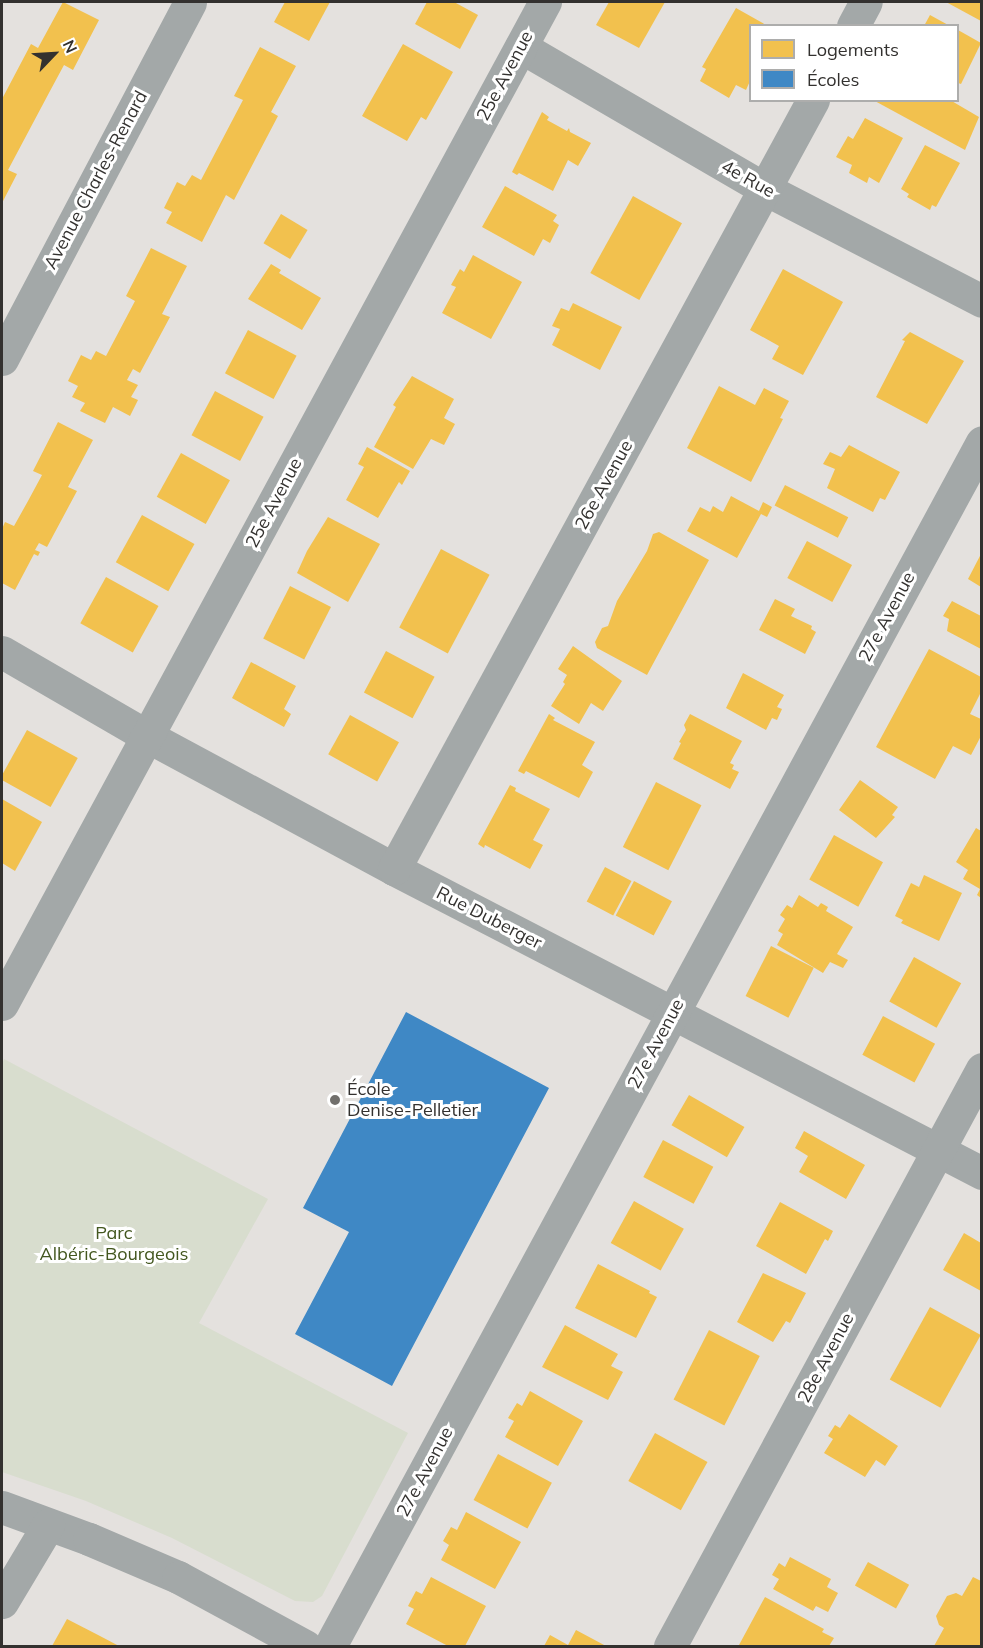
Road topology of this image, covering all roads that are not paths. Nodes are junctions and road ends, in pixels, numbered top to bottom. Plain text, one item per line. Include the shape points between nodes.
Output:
1 (190, 2) edge
2 (545, 2) edge
3 (866, 2) edge
4 (854, 24) edge
5 (521, 47) junction
6 (812, 102) edge
7 (765, 189) junction
8 (981, 301) edge
9 (2, 358) edge
10 (981, 442) edge
11 (2, 652) edge
12 (147, 736) junction
13 (394, 869) junction
14 (2, 1004) edge
15 (672, 1014) junction
16 (981, 1069) edge
17 (938, 1150) junction
18 (981, 1173) edge
19 (2, 1508) edge
20 (48, 1525) junction
21 (2, 1602) edge
22 (305, 1647) edge
23 (330, 1647) edge
24 (670, 1647) edge

1 - 9 street, Avenue Charles-Renard
2 - 5 street, 25e Avenue
3 - 4 street
5 - 7 street, 4e Rue
5 - 12 street, 25e Avenue
6 - 7 street, 26e Avenue
7 - 8 street, 4e Rue
7 - 13 street, 26e Avenue
10 - 15 street, 27e Avenue
11 - 12 street, Rue Duberger
12 - 13 street, Rue Duberger
12 - 14 street, 25e Avenue
13 - 15 street, Rue Duberger
15 - 17 street, Rue Duberger
15 - 23 street, 27e Avenue
16 - 17 street, 28e Avenue
17 - 18 street, Rue Duberger
17 - 24 street, 28e Avenue
19 - 20 street
20 - 21 street
20 - 22 street via 178,1577

